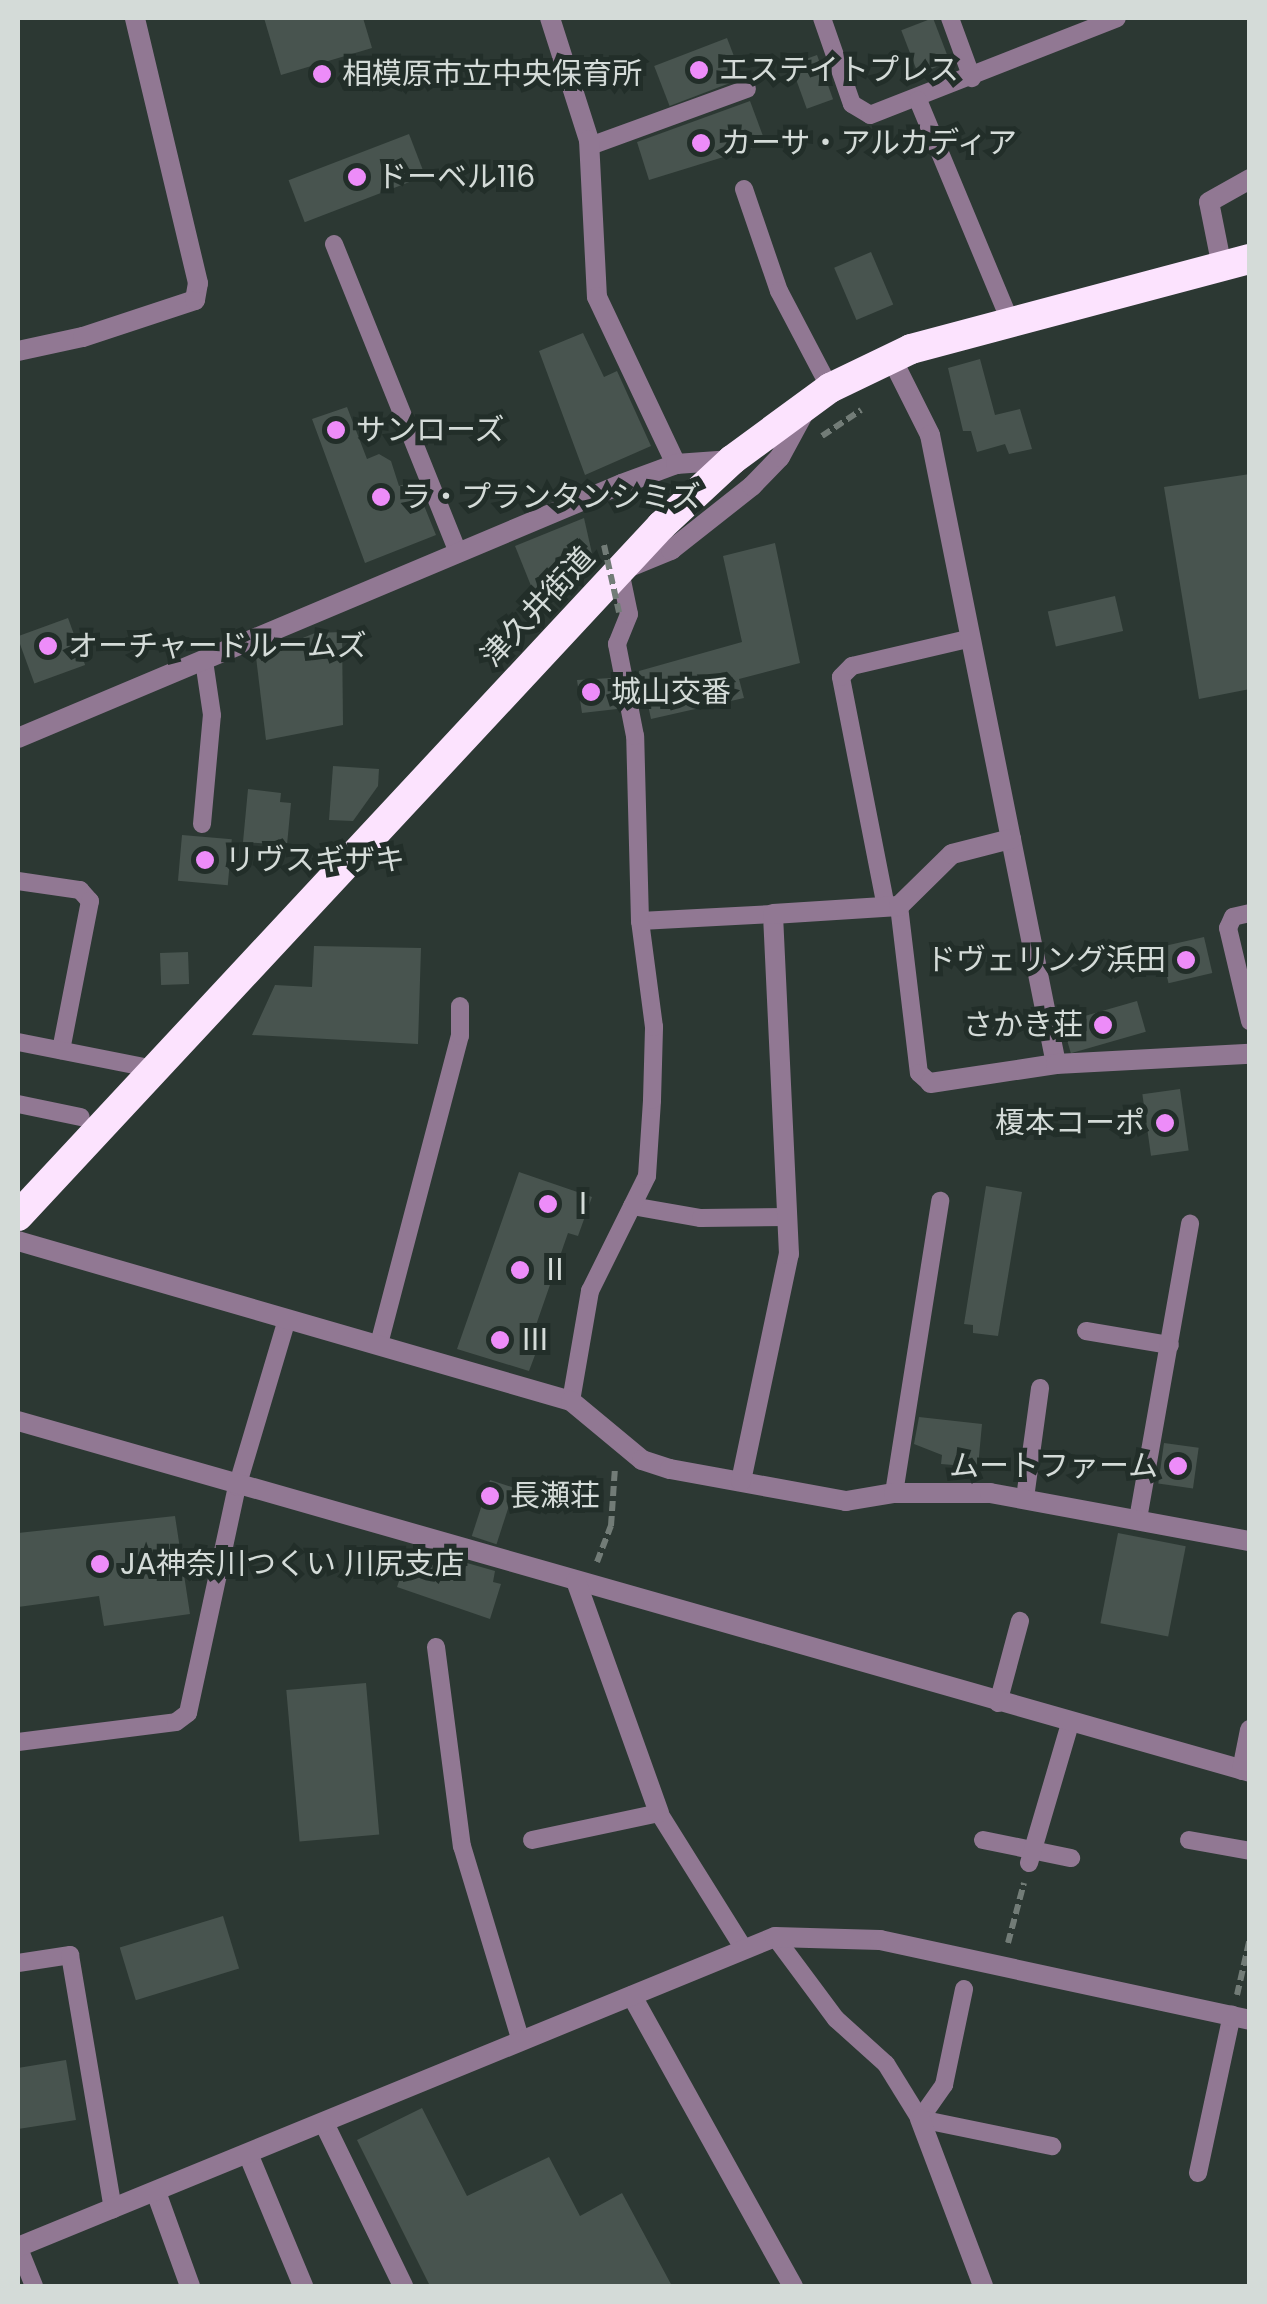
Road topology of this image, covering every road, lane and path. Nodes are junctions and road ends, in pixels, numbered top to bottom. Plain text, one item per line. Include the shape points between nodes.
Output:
1 (135, 18) edge
2 (550, 18) edge
3 (822, 18) edge
4 (950, 18) edge
5 (1117, 18) edge
6 (1090, 23) edge
7 (972, 78) junction
8 (747, 89) dead end
9 (918, 100) junction
10 (590, 146) junction
11 (1250, 179) edge
12 (744, 189) dead end
13 (334, 244) dead end
14 (1236, 263) edge
15 (1010, 321) junction
16 (18, 350) edge
17 (891, 358) junction
18 (820, 396) junction
19 (732, 460) junction
20 (676, 464) junction
21 (612, 530) dead end
22 (456, 550) junction
23 (612, 558) junction
24 (620, 612) dead end
25 (971, 638) junction
26 (204, 661) junction
27 (18, 738) edge
28 (202, 824) dead end
29 (1012, 839) junction
30 (18, 881) edge
31 (892, 906) junction
32 (1250, 913) edge
33 (773, 914) junction
34 (640, 921) junction
35 (460, 1006) dead end
36 (1250, 1021) edge
37 (18, 1042) edge
38 (61, 1050) junction
39 (1250, 1054) edge
40 (1056, 1064) junction
41 (154, 1069) junction
42 (930, 1083) joint
43 (18, 1104) edge
44 (82, 1118) dead end
45 (940, 1201) dead end
46 (632, 1206) junction
47 (18, 1216) edge
48 (788, 1217) junction
49 (1190, 1224) dead end
50 (18, 1241) edge
51 (287, 1320) junction
52 (1086, 1331) dead end
53 (380, 1344) junction
54 (1170, 1345) junction
55 (1040, 1388) dead end
56 (570, 1401) junction
57 (18, 1421) edge
58 (617, 1441) junction
59 (741, 1481) junction
60 (238, 1487) junction
61 (894, 1494) junction
62 (1025, 1498) junction
63 (1138, 1520) junction
64 (1250, 1542) edge
65 (584, 1576) junction
66 (1020, 1621) dead end
67 (436, 1647) dead end
68 (998, 1703) junction
69 (1070, 1724) junction
70 (1250, 1730) edge
71 (18, 1742) edge
72 (1246, 1771) edge
73 (659, 1813) junction
74 (532, 1840) dead end
75 (983, 1840) dead end
76 (1188, 1840) dead end
77 (1250, 1851) edge
78 (1032, 1857) junction
79 (1071, 1858) dead end
80 (775, 1937) junction
81 (1250, 1938) edge
82 (742, 1946) junction
83 (18, 1963) edge
84 (1002, 1966) junction
85 (964, 1989) dead end
86 (632, 1996) junction
87 (1241, 2018) edge
88 (521, 2041) junction
89 (920, 2119) junction
90 (324, 2123) junction
91 (1052, 2146) dead end
92 (249, 2156) junction
93 (1198, 2173) dead end
94 (156, 2192) junction
95 (113, 2209) junction
96 (18, 2246) edge
97 (34, 2286) edge
98 (190, 2286) edge
99 (303, 2286) edge
100 (403, 2286) edge
101 (793, 2286) edge
102 (983, 2286) edge

1 - 16 street via 198,283 196,300 83,337
2 - 10 street
3 - 9 lane via 860,112
4 - 7 lane
5 - 6 lane
6 - 7 lane
7 - 9 lane
8 - 10 lane
9 - 15 lane
10 - 20 street via 597,297
11 - 14 street via 1208,202
12 - 18 lane
13 - 22 lane
14 - 15 highway, 津久井街道
15 - 17 highway, 津久井街道
17 - 18 highway, 津久井街道
17 - 25 street via 930,435
18 - 19 highway, 津久井街道
18 - 23 street via 780,457 672,550
19 - 20 street
19 - 23 highway, 津久井街道
20 - 22 street
21 - 23 path
22 - 26 street
23 - 24 path, bridge
23 - 34 lane via 630,614 617,644 635,736
23 - 41 highway, 津久井街道
25 - 29 street
25 - 31 lane via 852,666 841,677
26 - 27 street
26 - 28 lane via 212,716
29 - 31 street via 952,854
29 - 40 street
30 - 38 lane via 80,890 90,901
31 - 33 street
31 - 42 lane via 919,1073
32 - 36 lane via 1233,917 1228,928
33 - 34 lane
33 - 48 street
34 - 46 lane via 654,1046 647,1176
35 - 53 lane via 460,1036
37 - 38 lane
38 - 41 lane
39 - 40 street
40 - 42 street
41 - 47 highway, 津久井街道
43 - 44 lane
45 - 61 lane
46 - 48 lane via 701,1218
46 - 56 lane via 590,1291
48 - 59 street via 788,1268
49 - 54 lane
50 - 51 street
51 - 53 street
51 - 60 lane
52 - 54 lane
53 - 56 street
54 - 63 lane
55 - 62 lane
56 - 58 street
57 - 60 street
58 - 59 street via 642,1460
58 - 65 path via 611,1526
59 - 61 street via 846,1501
60 - 65 street
60 - 71 lane via 188,1714 176,1722
61 - 62 street
62 - 63 street
63 - 64 street
65 - 68 street
65 - 73 street
66 - 68 lane
67 - 88 lane via 462,1846
68 - 69 street
69 - 72 street
69 - 78 lane
70 - 72 street
73 - 74 lane
73 - 82 lane
75 - 78 lane
76 - 77 lane
78 - 79 lane
78 - 84 path
80 - 82 street
80 - 84 street via 880,1940
80 - 89 lane via 826,2007 886,2064
81 - 87 path
82 - 86 street
83 - 95 lane via 70,1955
84 - 87 street
85 - 89 lane via 944,2085
86 - 88 street
86 - 101 street
87 - 93 lane
88 - 90 street
89 - 91 lane
89 - 102 street
90 - 92 street
90 - 100 street
92 - 94 street
92 - 99 street
94 - 95 street
94 - 98 street
95 - 96 street
96 - 97 lane

